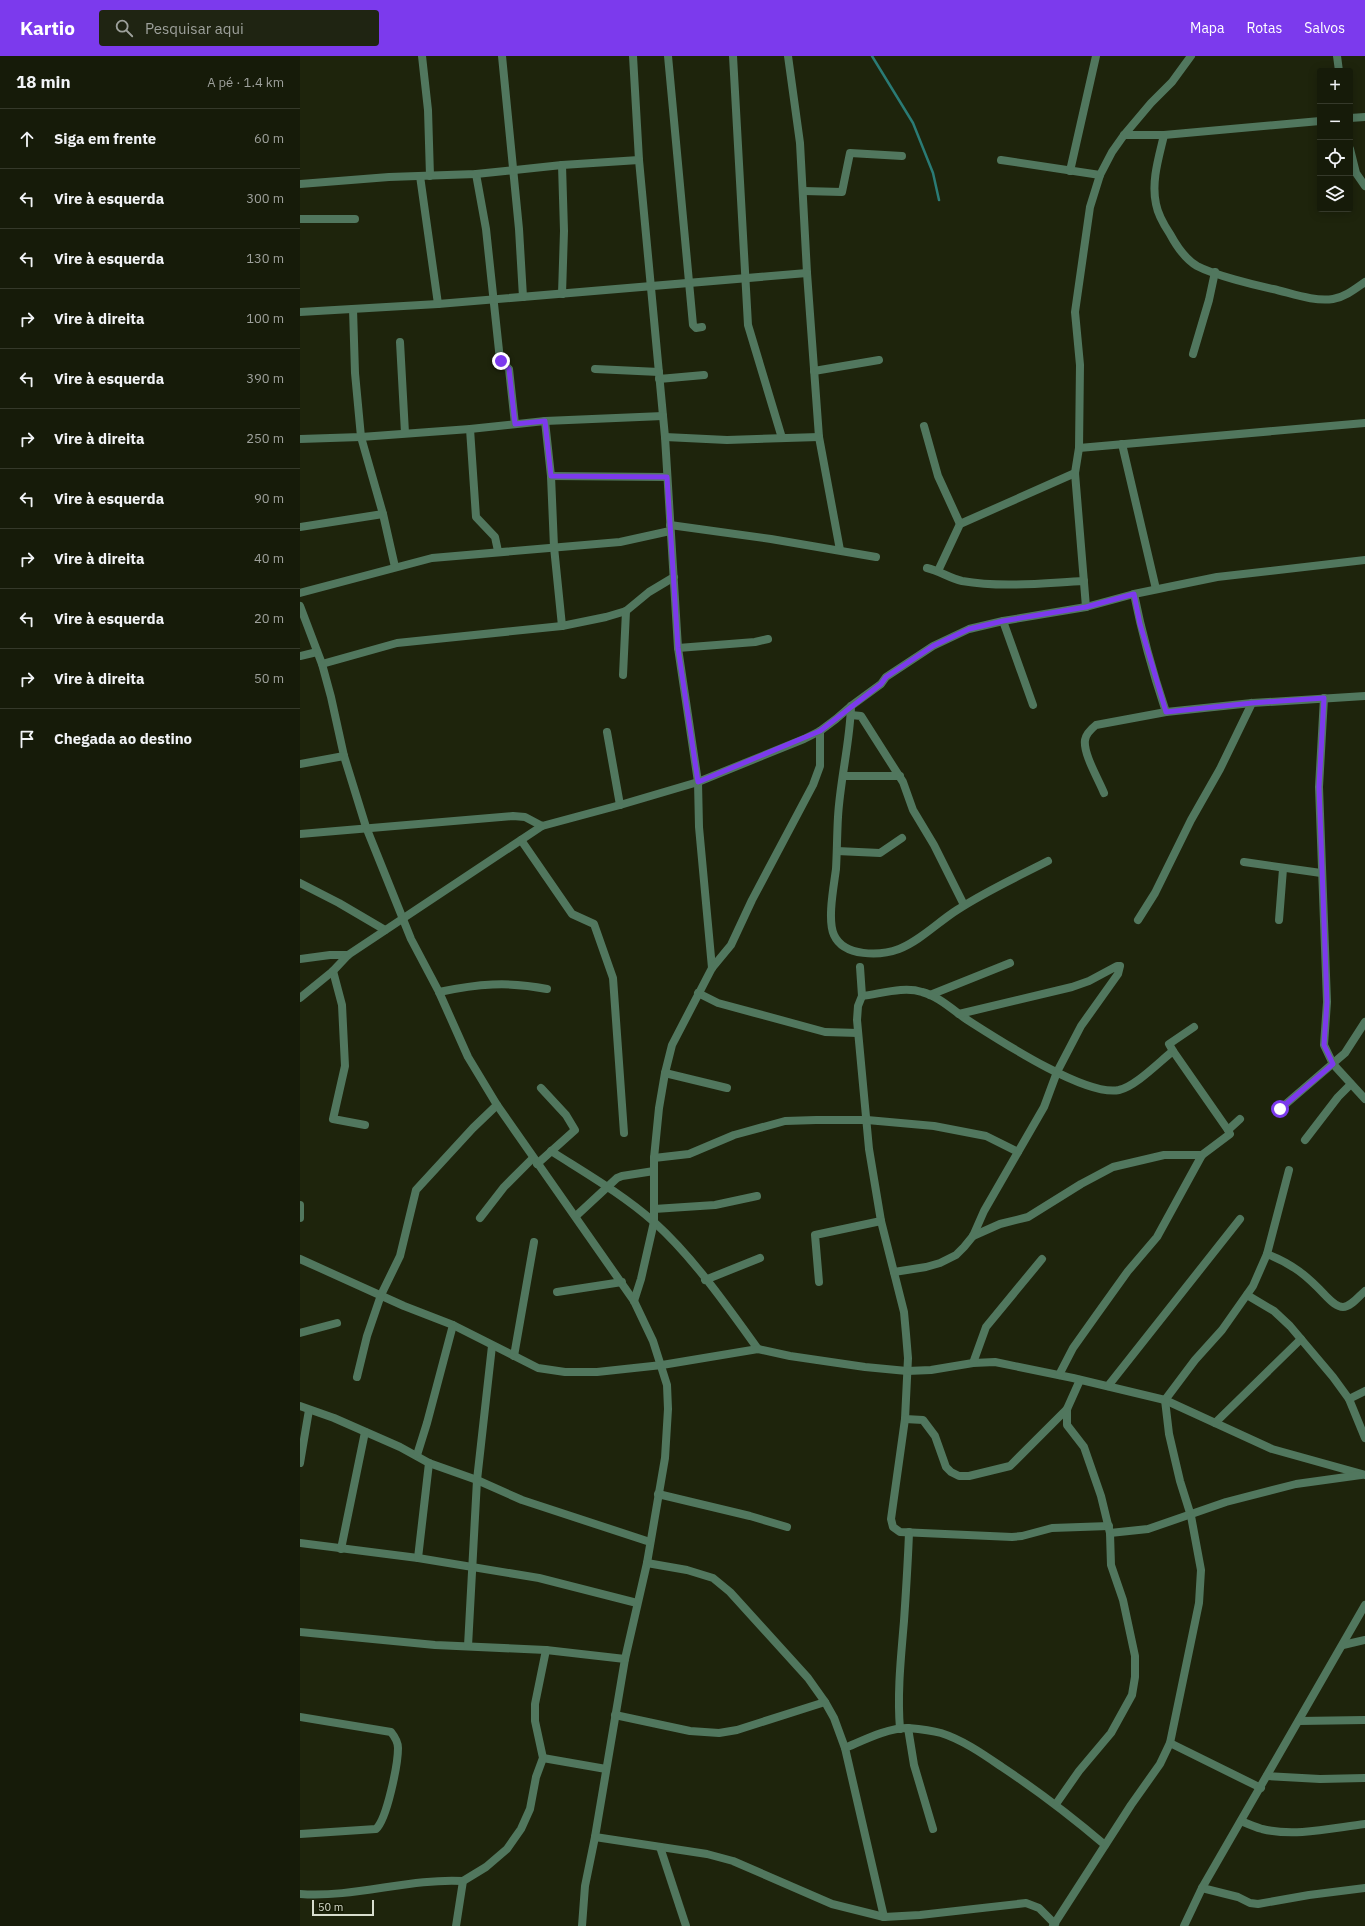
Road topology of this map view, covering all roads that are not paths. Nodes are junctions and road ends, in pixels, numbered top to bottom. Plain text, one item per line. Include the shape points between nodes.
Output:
1 (422, 56) edge
2 (502, 56) edge
3 (633, 56) edge
4 (668, 56) edge
5 (733, 56) edge
6 (788, 56) edge
7 (1096, 56) edge
8 (1191, 56) edge
9 (1337, 56) edge
10 (1339, 68) edge
11 (1365, 117) edge
12 (1353, 118) edge
13 (1317, 121) edge
14 (1124, 135) junction
15 (1164, 135) junction
16 (902, 156) dead end
17 (639, 160) junction
18 (1001, 160) dead end
19 (1353, 161) edge
20 (562, 165) junction
21 (514, 170) junction
22 (1070, 171) junction
23 (476, 174) junction
24 (1100, 175) junction
25 (420, 176) junction
26 (430, 176) junction
27 (300, 184) edge
28 (1365, 186) edge
29 (804, 191) junction
30 (355, 219) dead end
31 (300, 220) edge
32 (1215, 272) junction
33 (807, 273) junction
34 (746, 278) junction
35 (1365, 282) edge
36 (688, 283) junction
37 (651, 286) junction
38 (562, 294) junction
39 (523, 297) junction
40 (493, 299) junction
41 (438, 304) junction
42 (353, 309) junction
43 (300, 312) edge
44 (702, 327) dead end
45 (400, 342) dead end
46 (1193, 354) dead end
47 (879, 360) dead end
48 (595, 369) dead end
49 (814, 371) junction
50 (704, 375) dead end
51 (659, 376) junction
52 (663, 416) junction
53 (545, 421) junction
54 (1365, 423) edge
55 (515, 424) junction
56 (924, 426) dead end
57 (1365, 427) edge
58 (470, 429) junction
59 (405, 433) junction
60 (361, 437) junction
61 (666, 437) junction
62 (820, 437) junction
63 (782, 438) junction
64 (300, 439) edge
65 (1122, 444) junction
66 (1079, 448) junction
67 (1075, 473) junction
68 (551, 476) junction
69 (667, 477) junction
70 (383, 514) junction
71 (960, 524) junction
72 (300, 527) edge
73 (670, 528) junction
74 (554, 547) junction
75 (840, 550) junction
76 (498, 551) junction
77 (876, 557) dead end
78 (1365, 560) edge
79 (395, 567) junction
80 (928, 568) dead end
81 (938, 570) junction
82 (674, 577) junction
83 (1084, 581) junction
84 (1156, 589) junction
85 (300, 593) edge
86 (1134, 594) junction
87 (300, 606) edge
88 (1086, 607) junction
89 (626, 611) junction
90 (1003, 621) junction
91 (562, 626) junction
92 (768, 639) dead end
93 (678, 648) junction
94 (317, 652) junction
95 (300, 656) edge
96 (322, 664) junction
97 (623, 675) dead end
98 (1365, 696) edge
99 (1324, 698) junction
100 (1252, 703) junction
101 (1033, 705) dead end
102 (851, 706) junction
103 (1166, 712) junction
104 (850, 715) junction
105 (820, 731) junction
106 (607, 732) dead end
107 (344, 756) junction
108 (300, 764) edge
109 (844, 776) junction
110 (900, 776) junction
111 (698, 782) junction
112 (1104, 794) dead end
113 (620, 806) junction
114 (542, 826) junction
115 (366, 827) junction
116 (300, 834) edge
117 (902, 838) dead end
118 (521, 840) junction
119 (837, 851) junction
120 (1048, 861) dead end
121 (1244, 862) dead end
122 (1283, 868) junction
123 (1321, 873) junction
124 (300, 883) edge
125 (964, 905) junction
126 (402, 919) junction
127 (1138, 920) dead end
128 (1279, 920) dead end
129 (385, 930) junction
130 (348, 955) junction
131 (300, 959) edge
132 (1010, 963) dead end
133 (860, 967) dead end
134 (712, 968) junction
135 (333, 971) junction
136 (547, 990) dead end
137 (439, 992) junction
138 (698, 992) junction
139 (930, 995) junction
140 (862, 996) junction
141 (300, 998) edge
142 (959, 1014) junction
143 (1365, 1022) edge
144 (1194, 1027) dead end
145 (858, 1033) junction
146 (1173, 1051) junction
147 (1333, 1064) junction
148 (1057, 1072) junction
149 (664, 1073) junction
150 (1351, 1084) junction
151 (541, 1088) dead end
152 (727, 1088) dead end
153 (1365, 1099) edge
154 (497, 1105) junction
155 (1280, 1109) dead end
156 (1240, 1119) dead end
157 (867, 1120) junction
158 (365, 1125) dead end
159 (1228, 1130) junction
160 (624, 1133) dead end
161 (1305, 1140) dead end
162 (551, 1151) junction
163 (1018, 1152) junction
164 (1202, 1155) junction
165 (654, 1158) junction
166 (535, 1161) junction
167 (1289, 1170) dead end
168 (654, 1171) junction
169 (607, 1186) junction
170 (757, 1196) dead end
171 (300, 1205) edge
172 (654, 1209) junction
173 (576, 1216) junction
174 (300, 1218) edge
175 (480, 1218) dead end
176 (1240, 1219) dead end
177 (881, 1220) junction
178 (654, 1222) junction
179 (973, 1236) junction
180 (534, 1242) dead end
181 (1267, 1254) junction
182 (760, 1258) dead end
183 (1042, 1258) dead end
184 (300, 1259) edge
185 (894, 1272) junction
186 (705, 1280) junction
187 (622, 1282) junction
188 (819, 1282) dead end
189 (1365, 1291) edge
190 (557, 1292) dead end
191 (1247, 1294) junction
192 (381, 1295) junction
193 (634, 1301) junction
194 (337, 1323) dead end
195 (453, 1326) junction
196 (300, 1333) edge
197 (1301, 1339) junction
198 (492, 1346) junction
199 (758, 1349) junction
200 (514, 1356) junction
201 (973, 1363) junction
202 (662, 1365) junction
203 (907, 1371) junction
204 (1059, 1375) junction
205 (357, 1377) dead end
206 (1080, 1380) junction
207 (1108, 1386) junction
208 (1365, 1391) edge
209 (1349, 1399) junction
210 (1165, 1400) junction
211 (300, 1406) edge
212 (1067, 1409) junction
213 (309, 1410) junction
214 (905, 1419) junction
215 (1215, 1423) junction
216 (365, 1432) junction
217 (1365, 1438) edge
218 (417, 1455) junction
219 (300, 1463) edge
220 (429, 1463) junction
221 (1364, 1475) edge
222 (477, 1480) junction
223 (658, 1494) junction
224 (1191, 1516) junction
225 (787, 1527) dead end
226 (1110, 1530) junction
227 (909, 1532) junction
228 (650, 1542) junction
229 (300, 1543) edge
230 (341, 1549) junction
231 (418, 1558) junction
232 (646, 1563) junction
233 (473, 1567) junction
234 (638, 1603) junction
235 (1365, 1605) edge
236 (300, 1632) edge
237 (1365, 1640) edge
238 (1343, 1645) junction
239 (468, 1646) junction
240 (546, 1650) junction
241 (625, 1659) junction
242 (824, 1702) junction
243 (615, 1715) junction
244 (300, 1717) edge
245 (1365, 1720) edge
246 (1299, 1721) junction
247 (904, 1728) junction
248 (1170, 1743) junction
249 (845, 1748) junction
250 (543, 1758) junction
251 (606, 1769) junction
252 (1267, 1776) junction
253 (1365, 1778) edge
254 (1261, 1788) junction
255 (1056, 1804) junction
256 (1241, 1822) junction
257 (1365, 1824) edge
258 (933, 1829) dead end
259 (300, 1834) edge
260 (595, 1837) junction
261 (1106, 1845) junction
262 (660, 1847) junction
263 (463, 1881) junction
264 (1202, 1888) junction
265 (1365, 1888) edge
266 (300, 1894) edge
267 (884, 1917) junction
268 (1054, 1925) edge
269 (456, 1926) edge
270 (582, 1926) edge
271 (686, 1926) edge
272 (1184, 1926) edge

1 - 26 street via 428,110
2 - 21 street
3 - 17 street
4 - 36 street
5 - 34 street
6 - 29 street
7 - 22 street
8 - 14 street via 1172,82 1150,103
9 - 10 street
11 - 12 street
13 - 15 street
14 - 15 street
14 - 24 street
15 - 32 street via 1155,177 1155,204 1159,216 1187,259 1198,267
16 - 29 street via 850,153 842,192
17 - 20 street
17 - 37 street
18 - 22 street
19 - 28 street via 1356,173
20 - 21 street
20 - 38 street
21 - 23 street
21 - 39 street
22 - 24 street
23 - 26 street
23 - 40 street via 486,230
24 - 66 street via 1089,215 1075,312 1080,365
25 - 26 street
25 - 27 street
25 - 41 street
29 - 33 street
30 - 31 street
32 - 35 street via 1314,299 1333,299
32 - 46 street
33 - 34 street
33 - 49 street
34 - 36 street
34 - 63 street via 748,325
36 - 37 street
36 - 44 street via 693,325 696,328
37 - 38 street
37 - 51 street
38 - 39 street
39 - 40 street
40 - 41 street
40 - 55 street via 500,360 509,369
41 - 42 street
42 - 43 street
42 - 60 street
45 - 59 street
47 - 49 street
48 - 51 street
49 - 62 street
50 - 51 street
51 - 52 street
52 - 53 street
52 - 61 street
53 - 55 street
53 - 68 street
54 - 57 street
54 - 65 street
55 - 58 street
56 - 71 street via 938,476
58 - 59 street
58 - 76 street via 476,517 495,537
59 - 60 street
60 - 64 street
60 - 70 street
61 - 63 street via 727,440
61 - 69 street
62 - 63 street
62 - 75 street
65 - 66 street
65 - 84 street
66 - 67 street
67 - 71 street
67 - 83 street
68 - 69 street
68 - 74 street
69 - 73 street
70 - 72 street
70 - 79 street
71 - 81 street
73 - 74 street via 620,542
73 - 75 street
73 - 82 street
74 - 76 street
74 - 91 street
75 - 77 street
76 - 79 street via 432,558
78 - 84 street via 1217,577
79 - 85 street via 359,579
80 - 81 street
81 - 83 street via 955,579 987,584
82 - 89 street via 649,592
82 - 93 street
83 - 88 street
84 - 86 street
86 - 88 street
86 - 103 street via 1140,624
87 - 94 street
88 - 90 street
89 - 91 street
89 - 97 street
90 - 101 street
90 - 102 street via 969,629 933,646 886,677 881,684
91 - 96 street via 397,643
92 - 93 street
93 - 111 street
94 - 95 street
94 - 96 street
96 - 107 street
98 - 99 street
99 - 100 street
99 - 123 street via 1319,787
100 - 103 street
100 - 127 street via 1155,893
102 - 104 street
102 - 105 street
103 - 112 street via 1096,725 1089,731 1085,740 1086,752
104 - 109 street
104 - 110 street via 861,716
105 - 111 street
105 - 134 street via 820,766 813,785 731,945
106 - 113 street
107 - 108 street
107 - 115 street
109 - 110 street
109 - 119 street via 838,816
110 - 125 street via 913,810
111 - 113 street
111 - 134 street via 698,819
113 - 114 street
114 - 115 street via 525,817 513,816
114 - 118 street
115 - 116 street
115 - 126 street
117 - 119 street via 880,853
118 - 126 street
118 - 160 street via 572,914 594,924 605,951 613,978
119 - 125 street via 832,928 837,940 851,950 864,954 899,949
120 - 125 street
121 - 122 street
122 - 123 street
122 - 128 street
123 - 147 street via 1327,1002 1324,1045
124 - 129 street
126 - 129 street
126 - 137 street
129 - 130 street
130 - 131 street
130 - 135 street
132 - 139 street
133 - 140 street
134 - 138 street
135 - 141 street
135 - 158 street via 342,1005 346,1066 333,1119
136 - 137 street via 502,983 471,985
137 - 154 street via 468,1058
138 - 145 street via 724,1005 825,1032
138 - 149 street via 672,1045
139 - 140 street via 909,990
139 - 142 street
140 - 145 street via 858,1006
142 - 148 street via 1009,1047
142 - 148 street via 1072,987 1120,966 1118,974 1081,1026
143 - 147 street via 1345,1053
144 - 146 street via 1169,1044
145 - 157 street
146 - 148 street via 1132,1084 1121,1089 1107,1091
146 - 159 street
147 - 150 street
147 - 155 street
148 - 163 street via 1044,1107
149 - 152 street
149 - 165 street
150 - 153 street
150 - 161 street
151 - 162 street via 575,1127 572,1133
154 - 166 street
154 - 192 street via 416,1190 400,1256
156 - 159 street
157 - 163 street via 973,1132 996,1140
157 - 165 street via 785,1121 734,1135 689,1154
157 - 177 street via 869,1149
159 - 164 street via 1230,1134
162 - 166 street
162 - 169 street
163 - 179 street via 977,1224
164 - 179 street via 1164,1155 1113,1167 1028,1217 1000,1224
164 - 204 street via 1157,1237 1094,1316
165 - 168 street
166 - 173 street
166 - 175 street via 504,1187
167 - 181 street
168 - 169 street via 622,1176
168 - 172 street
169 - 173 street
169 - 178 street
170 - 172 street via 715,1205
171 - 174 street
172 - 178 street
173 - 187 street
176 - 207 street
177 - 185 street
177 - 188 street via 815,1236
178 - 186 street
178 - 193 street
179 - 185 street via 956,1255 940,1263
180 - 200 street
181 - 189 street via 1287,1261 1341,1308 1348,1307
181 - 191 street
182 - 186 street
183 - 201 street via 986,1327
184 - 192 street
185 - 203 street via 904,1312
186 - 199 street
187 - 190 street
187 - 193 street
191 - 197 street via 1274,1311
191 - 210 street via 1222,1330
192 - 195 street
192 - 205 street
193 - 202 street
194 - 196 street
195 - 198 street
195 - 218 street
197 - 209 street
197 - 215 street
198 - 200 street
198 - 222 street
199 - 202 street
199 - 203 street via 835,1363
200 - 202 street via 538,1368 565,1372 597,1372
201 - 203 street
201 - 204 street via 995,1362
202 - 223 street via 667,1384 668,1408 666,1458
203 - 214 street
204 - 206 street
206 - 207 street
206 - 212 street
207 - 210 street
208 - 209 street
209 - 217 street
210 - 215 street
210 - 224 street via 1169,1434
211 - 213 street
212 - 214 street via 1010,1466 969,1476 955,1474 946,1467 934,1436 923,1420
212 - 226 street via 1068,1424 1084,1447
213 - 216 street
213 - 219 street
214 - 227 street via 891,1519 893,1526 900,1532
215 - 221 street via 1272,1448
216 - 218 street
216 - 230 street
218 - 220 street
220 - 222 street
220 - 231 street
221 - 224 street via 1296,1484 1226,1502
222 - 228 street via 522,1500
222 - 233 street
223 - 225 street
223 - 228 street
224 - 226 street via 1148,1529
224 - 248 street via 1201,1570 1199,1603
226 - 227 street via 1052,1528 1012,1537
226 - 255 street via 1111,1565 1123,1600 1135,1656 1132,1695 1111,1733
227 - 247 street via 898,1708
228 - 232 street
229 - 230 street
230 - 231 street
231 - 233 street
232 - 234 street
232 - 242 street via 687,1570 713,1578 730,1592 808,1678
233 - 234 street via 539,1578
233 - 239 street
234 - 241 street
235 - 238 street
236 - 239 street
237 - 238 street
238 - 246 street
239 - 240 street
240 - 241 street
240 - 250 street via 535,1704 535,1721
241 - 243 street
242 - 243 street via 720,1733 690,1731
242 - 249 street via 834,1718
243 - 251 street
244 - 259 street via 391,1732 396,1737 398,1747 381,1825 376,1829
245 - 246 street
246 - 252 street
247 - 249 street via 871,1737
247 - 255 street via 942,1734 974,1748
247 - 258 street
248 - 254 street
248 - 261 street via 1160,1764
249 - 267 street
250 - 251 street
250 - 263 street via 530,1808 521,1829 507,1849 486,1867
251 - 260 street
252 - 253 street
252 - 254 street
254 - 256 street
255 - 261 street
256 - 257 street via 1279,1831 1311,1831
256 - 264 street
260 - 262 street
260 - 270 street via 585,1886
261 - 268 street
262 - 267 street via 708,1854 733,1861 832,1904
262 - 271 street
263 - 266 street via 442,1880 360,1892
263 - 269 street
264 - 265 street via 1258,1904
264 - 272 street
267 - 268 street via 1026,1903 1039,1908

